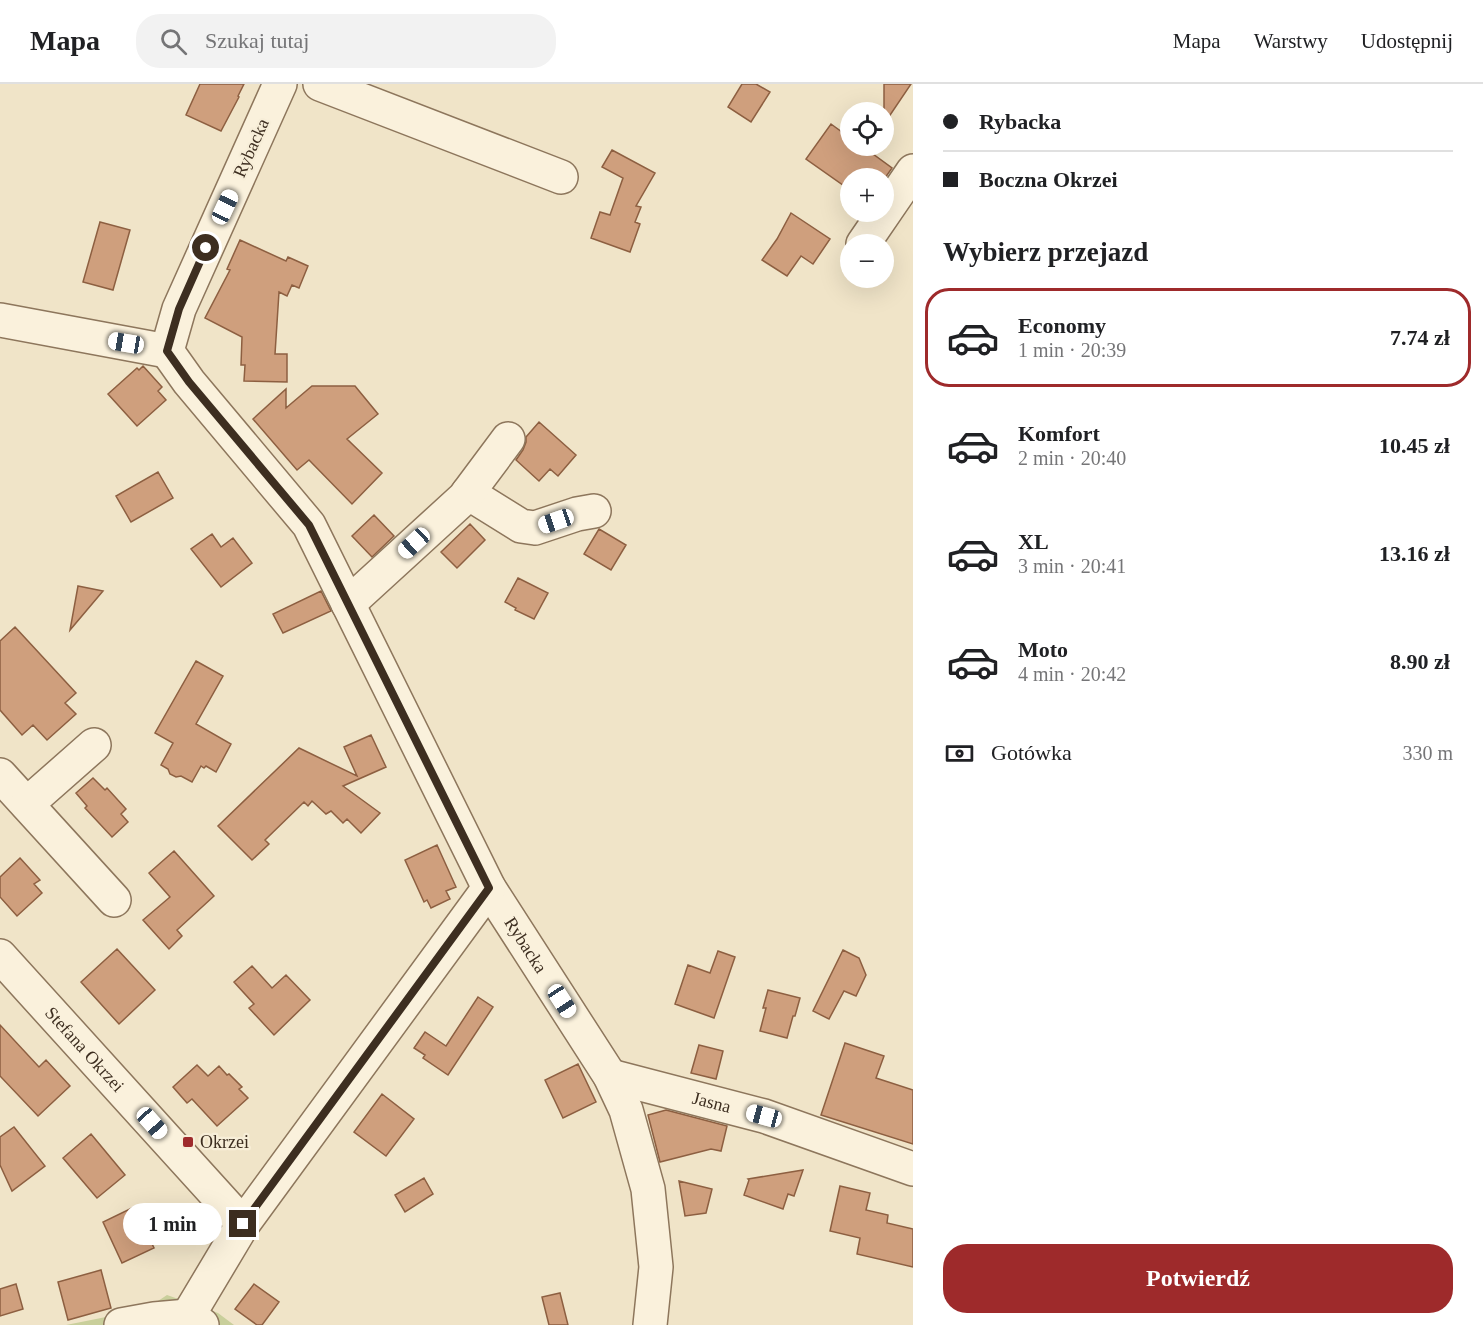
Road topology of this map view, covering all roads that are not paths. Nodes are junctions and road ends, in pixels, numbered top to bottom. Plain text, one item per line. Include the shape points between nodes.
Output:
1 (280, 84) edge
2 (320, 84) edge
3 (913, 171) edge
4 (561, 177) dead end
5 (870, 234) edge
6 (0, 320) edge
7 (167, 351) junction
8 (508, 439) dead end
9 (468, 493) junction
10 (594, 511) dead end
11 (348, 604) junction
12 (94, 745) dead end
13 (0, 775) edge
14 (27, 804) junction
15 (489, 888) junction
16 (114, 900) dead end
17 (0, 956) edge
18 (610, 1076) junction
19 (913, 1169) edge
20 (243, 1224) junction
21 (195, 1320) edge
22 (121, 1325) edge
23 (650, 1325) edge

1 - 7 street, Rybacka via 179,309
2 - 4 street
3 - 5 street
6 - 7 street
7 - 11 street, Rybacka via 309,525
8 - 9 street
9 - 10 street via 521,526 535,528
9 - 11 street
11 - 15 street, Rybacka
12 - 14 street
13 - 14 street
14 - 16 street
15 - 18 street, Rybacka
15 - 20 street
17 - 20 street, Stefana Okrzei
18 - 19 street, Jasna via 764,1116
18 - 23 street, Rybacka via 626,1110 648,1189 656,1267
20 - 21 street
21 - 22 street via 154,1319

